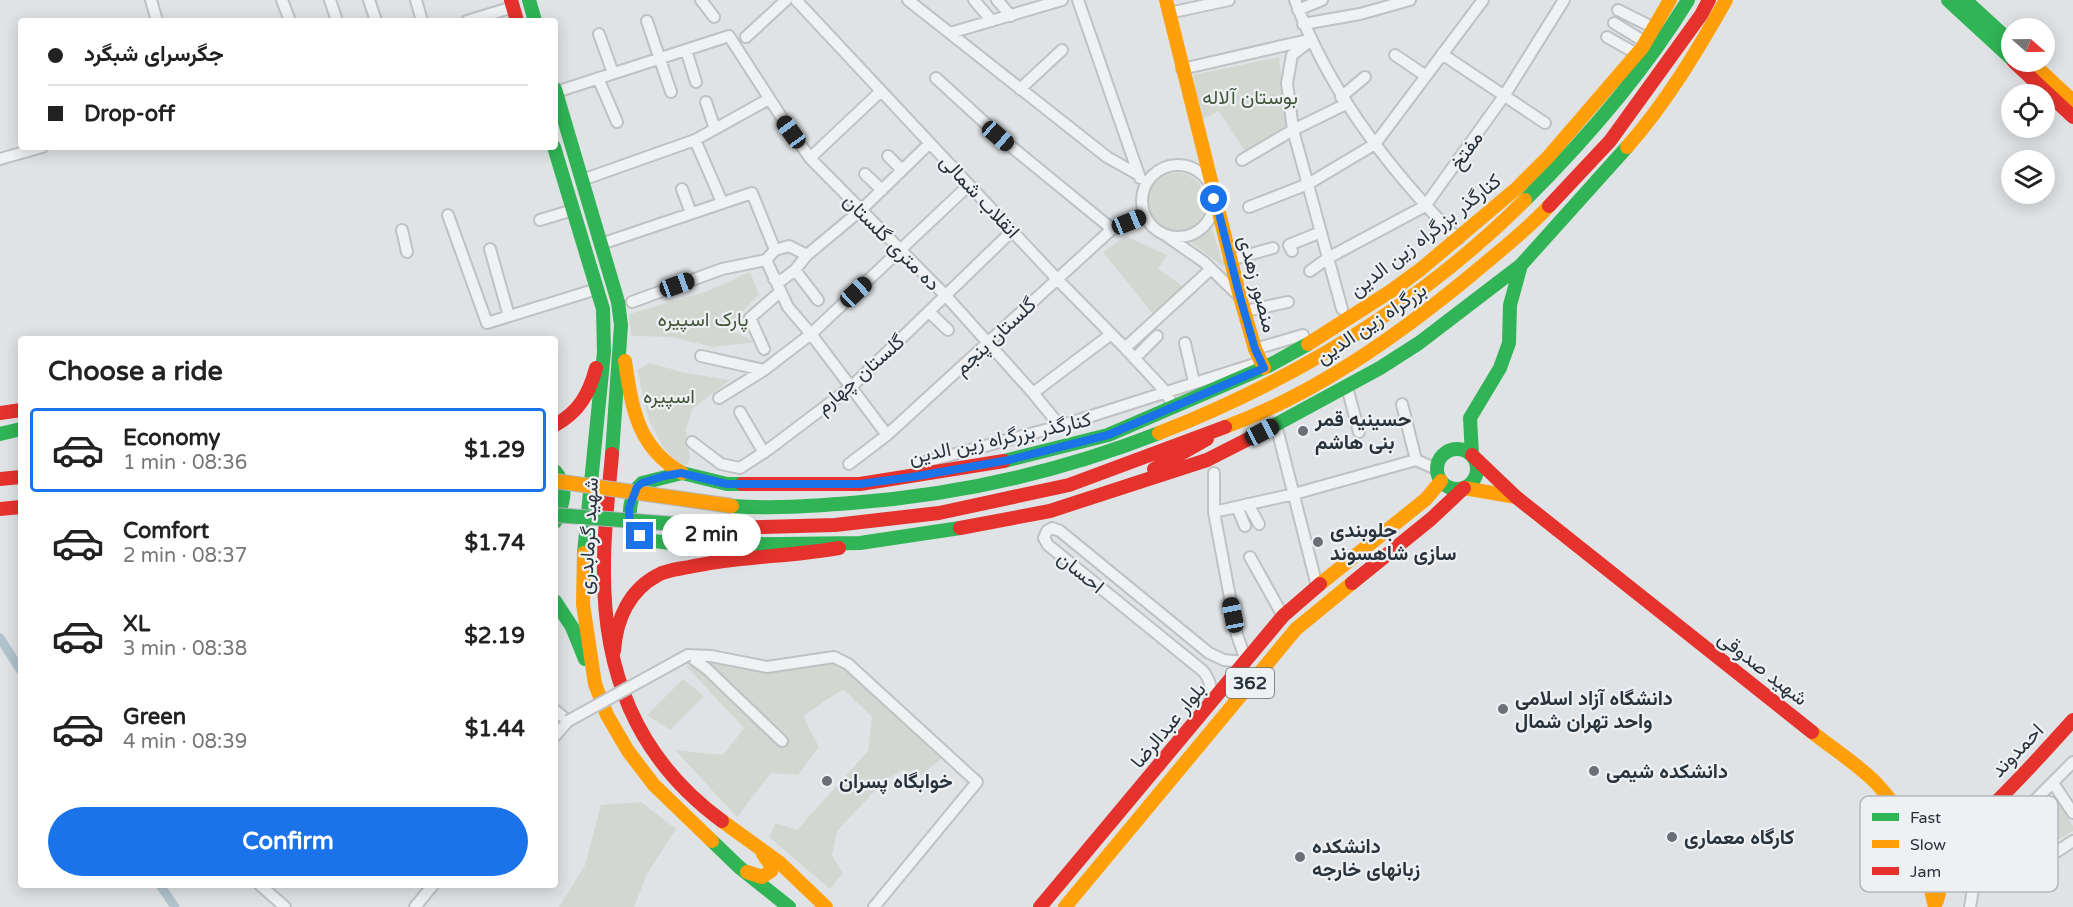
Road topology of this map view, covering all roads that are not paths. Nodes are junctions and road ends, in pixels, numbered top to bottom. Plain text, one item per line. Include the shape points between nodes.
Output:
1 (151, 0) edge
2 (282, 0) edge
3 (330, 0) edge
4 (369, 0) edge
5 (416, 0) edge
6 (701, 0) edge
7 (786, 0) edge
8 (796, 0) edge
9 (908, 0) edge
10 (974, 0) edge
11 (997, 0) edge
12 (1062, 0) edge
13 (1078, 0) edge
14 (1229, 0) edge
15 (1322, 0) edge
16 (1410, 0) edge
17 (1483, 0) edge
18 (1564, 0) edge
19 (1670, 0) edge
20 (1709, 0) edge
21 (1726, 0) edge
22 (1948, 0) edge
23 (1965, 0) edge
24 (532, 1) edge
25 (512, 3) edge
26 (1686, 4) edge
27 (1297, 5) edge
28 (1167, 6) edge
29 (1618, 10) dead end
30 (1011, 16) junction
31 (714, 17) dead end
32 (157, 18) edge
33 (289, 18) edge
34 (336, 18) edge
35 (375, 18) edge
36 (421, 18) edge
37 (474, 18) edge
38 (517, 18) edge
39 (535, 18) edge
40 (647, 21) dead end
41 (992, 21) junction
42 (1614, 23) dead end
43 (1303, 24) junction
44 (1654, 28) junction
45 (950, 33) junction
46 (599, 34) dead end
47 (1607, 37) dead end
48 (746, 38) dead end
49 (2001, 38) edge
50 (1311, 40) junction
51 (2001, 40) edge
52 (1641, 48) junction
53 (686, 50) junction
54 (1062, 50) dead end
55 (1443, 54) junction
56 (1395, 55) dead end
57 (659, 58) junction
58 (1182, 69) junction
59 (2026, 72) edge
60 (2042, 72) edge
61 (613, 74) junction
62 (1426, 75) junction
63 (1365, 77) dead end
64 (598, 78) junction
65 (936, 78) dead end
66 (696, 82) dead end
67 (1020, 88) junction
68 (558, 89) edge
69 (881, 91) junction
70 (671, 92) dead end
71 (1504, 96) junction
72 (769, 99) junction
73 (558, 100) edge
74 (1343, 100) junction
75 (2073, 101) edge
76 (706, 102) dead end
77 (2073, 117) edge
78 (617, 122) dead end
79 (1545, 123) dead end
80 (715, 129) junction
81 (1293, 130) junction
82 (695, 140) junction
83 (930, 143) junction
84 (1375, 144) junction
85 (32, 150) edge
86 (555, 150) edge
87 (1569, 154) junction
88 (888, 156) dead end
89 (810, 158) junction
90 (0, 159) edge
91 (1242, 160) dead end
92 (902, 170) junction
93 (866, 174) dead end
94 (1139, 175) junction
95 (582, 180) junction
96 (1308, 184) junction
97 (969, 185) junction
98 (682, 189) dead end
99 (882, 190) junction
100 (1144, 190) junction
101 (1213, 190) junction
102 (722, 202) junction
103 (1425, 206) junction
104 (1250, 207) dead end
105 (573, 210) junction
106 (861, 210) junction
107 (691, 213) junction
108 (448, 215) dead end
109 (1145, 215) junction
110 (540, 220) dead end
111 (1113, 229) junction
112 (402, 230) dead end
113 (1012, 231) junction
114 (1321, 232) junction
115 (1165, 235) junction
116 (1458, 239) junction
117 (601, 244) junction
118 (1273, 248) dead end
119 (490, 249) dead end
120 (775, 250) junction
121 (902, 250) junction
122 (1292, 251) dead end
123 (408, 252) dead end
124 (807, 255) junction
125 (1328, 258) junction
126 (766, 260) junction
127 (1230, 260) junction
128 (1521, 265) junction
129 (1421, 268) junction
130 (1211, 269) junction
131 (795, 270) junction
132 (1310, 272) dead end
133 (774, 279) junction
134 (1057, 279) junction
135 (597, 289) junction
136 (780, 292) junction
137 (946, 296) junction
138 (1240, 297) junction
139 (818, 300) dead end
140 (632, 302) dead end
141 (1287, 302) dead end
142 (603, 309) junction
143 (1342, 309) dead end
144 (1245, 311) junction
145 (929, 312) junction
146 (509, 316) junction
147 (948, 330) dead end
148 (620, 334) junction
149 (811, 334) junction
150 (1110, 334) junction
151 (1303, 335) dead end
152 (1157, 336) dead end
153 (988, 342) junction
154 (1185, 343) dead end
155 (1125, 348) junction
156 (764, 349) dead end
157 (701, 356) dead end
158 (1135, 358) junction
159 (1260, 360) junction
160 (764, 370) junction
161 (1194, 382) junction
162 (851, 387) junction
163 (1347, 387) junction
164 (1165, 391) junction
165 (1033, 393) junction
166 (719, 398) dead end
167 (1402, 404) dead end
168 (1174, 407) junction
169 (740, 412) dead end
170 (558, 424) edge
171 (1276, 425) junction
172 (1060, 426) junction
173 (1223, 428) junction
174 (18, 430) edge
175 (1359, 432) dead end
176 (0, 434) edge
177 (887, 435) junction
178 (692, 442) dead end
179 (764, 453) junction
180 (1472, 456) junction
181 (1416, 460) junction
182 (849, 464) dead end
183 (917, 464) dead end
184 (558, 473) edge
185 (681, 473) junction
186 (1214, 473) dead end
187 (1439, 475) junction
188 (18, 477) edge
189 (0, 479) edge
190 (558, 481) edge
191 (1464, 488) junction
192 (1294, 494) junction
193 (1516, 497) junction
194 (1088, 499) junction
195 (1421, 504) junction
196 (1243, 505) junction
197 (18, 507) edge
198 (0, 509) edge
199 (1214, 512) junction
200 (558, 515) edge
201 (558, 517) edge
202 (1431, 519) junction
203 (1259, 524) dead end
204 (1245, 526) dead end
205 (860, 543) junction
206 (1250, 557) dead end
207 (1317, 586) junction
208 (558, 606) edge
209 (1283, 616) junction
210 (1203, 648) junction
211 (688, 655) junction
212 (1191, 661) junction
213 (1244, 663) junction
214 (615, 672) junction
215 (595, 684) junction
216 (1210, 706) junction
217 (558, 713) edge
218 (2073, 720) edge
219 (568, 721) junction
220 (558, 733) edge
221 (2073, 735) edge
222 (782, 741) dead end
223 (2073, 762) edge
224 (2073, 770) edge
225 (2053, 783) junction
226 (1887, 796) edge
227 (2001, 796) edge
228 (2014, 796) edge
229 (2041, 796) edge
230 (2073, 813) edge
231 (2073, 841) edge
232 (751, 843) junction
233 (2058, 851) edge
234 (739, 867) junction
235 (263, 888) edge
236 (431, 888) edge
237 (1933, 892) edge
238 (1938, 892) edge
239 (1973, 892) edge
240 (285, 907) edge
241 (415, 907) edge
242 (789, 907) edge
243 (826, 907) edge
244 (874, 907) edge
245 (1040, 907) edge
246 (1065, 907) edge
247 (1936, 907) edge
248 (1970, 907) edge

1 - 32 street
2 - 33 street
3 - 34 street
4 - 35 street
5 - 36 street
6 - 31 street
7 - 48 street
8 - 69 street, انقلاب شمالی
9 - 45 street
10 - 41 street
11 - 30 street
12 - 30 street
13 - 94 street
14 - 28 street
15 - 27 street
16 - 43 street
17 - 55 street
18 - 71 street, مفتخ
19 - 44 main road, کنارگذر بزرگراه زین الدین
20 - 173 main road, بزرگراه زین الدین via 1610,141 1527,229 1420,317 1347,367
21 - 128 main road via 1693,57 1640,132
22 - 51 main road
23 - 49 main road
24 - 25 main road
24 - 39 main road
25 - 37 street
25 - 38 main road
26 - 87 main road, بزرگراه زین الدین via 1624,93
27 - 43 street
28 - 58 main road, منصور زهدی
29 - 44 street
30 - 41 street
40 - 57 street
41 - 45 street
42 - 52 street
43 - 50 street
44 - 52 main road, کنارگذر بزرگراه زین الدین
45 - 67 street
46 - 61 street
47 - 52 street
50 - 58 street
50 - 74 street
50 - 81 street via 1292,54 1287,83
52 - 116 main road, کنارگذر بزرگراه زین الدین via 1548,157
53 - 57 street
53 - 66 street
53 - 72 street, ده متری گلستان via 729,36
54 - 67 street
55 - 62 street
55 - 71 street
56 - 62 street
57 - 61 street
57 - 70 street
58 - 101 main road, منصور زهدی
59 - 77 main road
60 - 75 main road
61 - 64 street
62 - 84 street
63 - 74 street
64 - 68 street
64 - 78 street
65 - 111 street via 1002,139
67 - 94 street via 1107,157
69 - 83 street, انقلاب شمالی
69 - 89 street
71 - 79 street
71 - 103 street, مفتخ
72 - 80 street
72 - 89 street, ده متری گلستان
73 - 95 main road, شهید گرمابدری
74 - 81 street
74 - 84 street
76 - 80 street
80 - 82 street
81 - 91 street
81 - 96 street
82 - 95 street
82 - 102 street
83 - 92 street
83 - 97 street, انقلاب شمالی
84 - 96 street
84 - 103 street
85 - 90 street
86 - 105 main road, شهید گرمابدری
87 - 129 main road via 1516,199
87 - 190 main road, بزرگراه زین الدین, bridge via 1454,266 1308,365 1204,417 1078,461 986,486 915,498 759,508
88 - 92 street
89 - 106 street, ده متری گلستان
92 - 99 street
93 - 99 street
94 - 100 street
95 - 117 main road, شهید گرمابدری
96 - 104 street
96 - 114 street
97 - 113 street, انقلاب شمالی
97 - 121 street
98 - 107 street
99 - 106 street
100 - 101 street via 1163,168 1182,165 1200,173
100 - 109 street
101 - 115 street via 1207,224 1183,237
101 - 127 main road, منصور زهدی
102 - 107 street
102 - 120 street via 752,193
103 - 116 street
103 - 125 street, مفتخ
105 - 110 street
105 - 135 main road, شهید گرمابدری
106 - 121 street, ده متری گلستان
106 - 124 street
107 - 117 street
108 - 146 street via 487,323
109 - 111 street, گلستان پنجم
109 - 115 street
111 - 134 street, گلستان پنجم
112 - 123 street
113 - 134 street, انقلاب شمالی
113 - 137 street, گلستان چهارم
114 - 122 street via 1289,245
114 - 125 street
115 - 130 street
116 - 129 main road, کنارگذر بزرگراه زین الدین
117 - 148 main road, شهید گرمابدری via 618,302
118 - 127 street
119 - 146 street
120 - 124 street via 789,246
120 - 126 street
121 - 137 street, ده متری گلستان
121 - 149 street
124 - 131 street
125 - 132 street, مفتخ
125 - 143 street
126 - 133 street
126 - 140 street via 722,269
127 - 138 main road, منصور زهدی
128 - 163 main road via 1419,343
128 - 180 main road via 1510,305 1509,343 1500,368 1470,418
129 - 159 main road, کنارگذر بزرگراه زین الدین via 1326,334
130 - 138 street
130 - 155 street
131 - 133 street via 782,280
131 - 139 street
133 - 136 street
134 - 150 street, انقلاب شمالی
134 - 153 street, گلستان پنجم
135 - 142 main road, شهید گرمابدری
135 - 146 street
136 - 149 street
136 - 156 street via 750,318
137 - 145 street, گلستان چهارم
137 - 153 street, ده متری گلستان
138 - 144 main road, منصور زهدی
141 - 144 street
142 - 170 main road via 599,358 589,394
142 - 215 main road, شهید گرمابدری via 604,352 584,537 584,604
144 - 159 main road, منصور زهدی
145 - 147 street
145 - 162 street, گلستان چهارم
148 - 185 main road via 631,400 641,432 661,460
148 - 214 main road, شهید گرمابدری via 602,586 605,627
149 - 160 street
149 - 162 street
150 - 155 street, انقلاب شمالی
150 - 165 street
151 - 159 street
152 - 158 street
153 - 165 street, ده متری گلستان
153 - 177 street, گلستان پنجم
154 - 161 street
155 - 158 street, انقلاب شمالی
157 - 160 street
158 - 164 street, انقلاب شمالی
159 - 161 street
159 - 168 main road, کنارگذر بزرگراه زین الدین
160 - 166 street
161 - 164 street
162 - 177 street
162 - 179 street, گلستان چهارم
163 - 171 main road
163 - 175 street
164 - 168 street, انقلاب شمالی
164 - 172 street
165 - 172 street, ده متری گلستان
167 - 181 street
168 - 185 main road, کنارگذر بزرگراه زین الدین via 1108,435 1009,460 860,484 727,484
169 - 179 street
171 - 192 street
171 - 194 main road via 1206,460
172 - 183 street
173 - 194 main road via 1156,468
173 - 200 main road, بزرگراه زین الدین, bridge via 1069,485 939,513 835,525 728,528
174 - 176 main road
177 - 182 street, گلستان پنجم
178 - 179 street, گلستان چهارم via 721,464 740,468
180 - 187 main road via 1462,449 1449,450 1440,457
180 - 191 main road via 1476,474
180 - 193 main road, شهید صدوقی
181 - 187 street
181 - 192 street
184 - 201 main road via 564,494
185 - 205 main road via 637,487 629,516 630,528 640,536 687,545
186 - 199 street
187 - 191 main road via 1451,488
187 - 195 main road, بلوار عبدالرضا / 362
188 - 189 main road
191 - 193 main road
191 - 202 main road, بلوار عبدالرضا / 362
192 - 196 street
192 - 207 street
193 - 226 main road, شهید صدوقی via 1876,783
194 - 205 main road via 974,526
195 - 202 main road via 1430,507
195 - 207 main road, بلوار عبدالرضا / 362
196 - 199 street
196 - 203 street
196 - 204 street
197 - 198 main road
199 - 213 street
202 - 246 main road, بلوار عبدالرضا / 362 via 1296,629
205 - 214 main road via 818,552 700,563 658,575 632,596 619,620 614,642
206 - 209 street
207 - 209 main road, بلوار عبدالرضا / 362
208 - 215 main road via 572,627
209 - 213 main road, بلوار عبدالرضا / 362
210 - 212 street via 1203,661
210 - 212 street, احسان via 1060,531 1047,531 1044,538 1048,545
210 - 213 street, احسان via 1224,660
211 - 219 street, bridge
211 - 222 street
211 - 244 street via 767,667 834,657 848,664 977,782
212 - 216 street, احسان via 1210,680
213 - 216 main road, بلوار عبدالرضا / 362
214 - 232 main road, شهید گرمابدری via 628,711 650,748 681,786
215 - 234 main road, شهید گرمابدری via 612,724 654,785
216 - 245 main road, بلوار عبدالرضا / 362
217 - 219 street
218 - 227 main road, احمدوند
219 - 220 street
221 - 228 main road, احمدوند
223 - 225 street
224 - 225 street
225 - 229 street
225 - 230 street
231 - 233 street
232 - 234 main road via 769,860 771,871 762,878
232 - 243 main road, شهید گرمابدری
234 - 242 main road, شهید گرمابدری
235 - 240 street
236 - 241 street
237 - 247 main road, شهید صدوقی
238 - 247 main road, احمدوند
239 - 248 street

